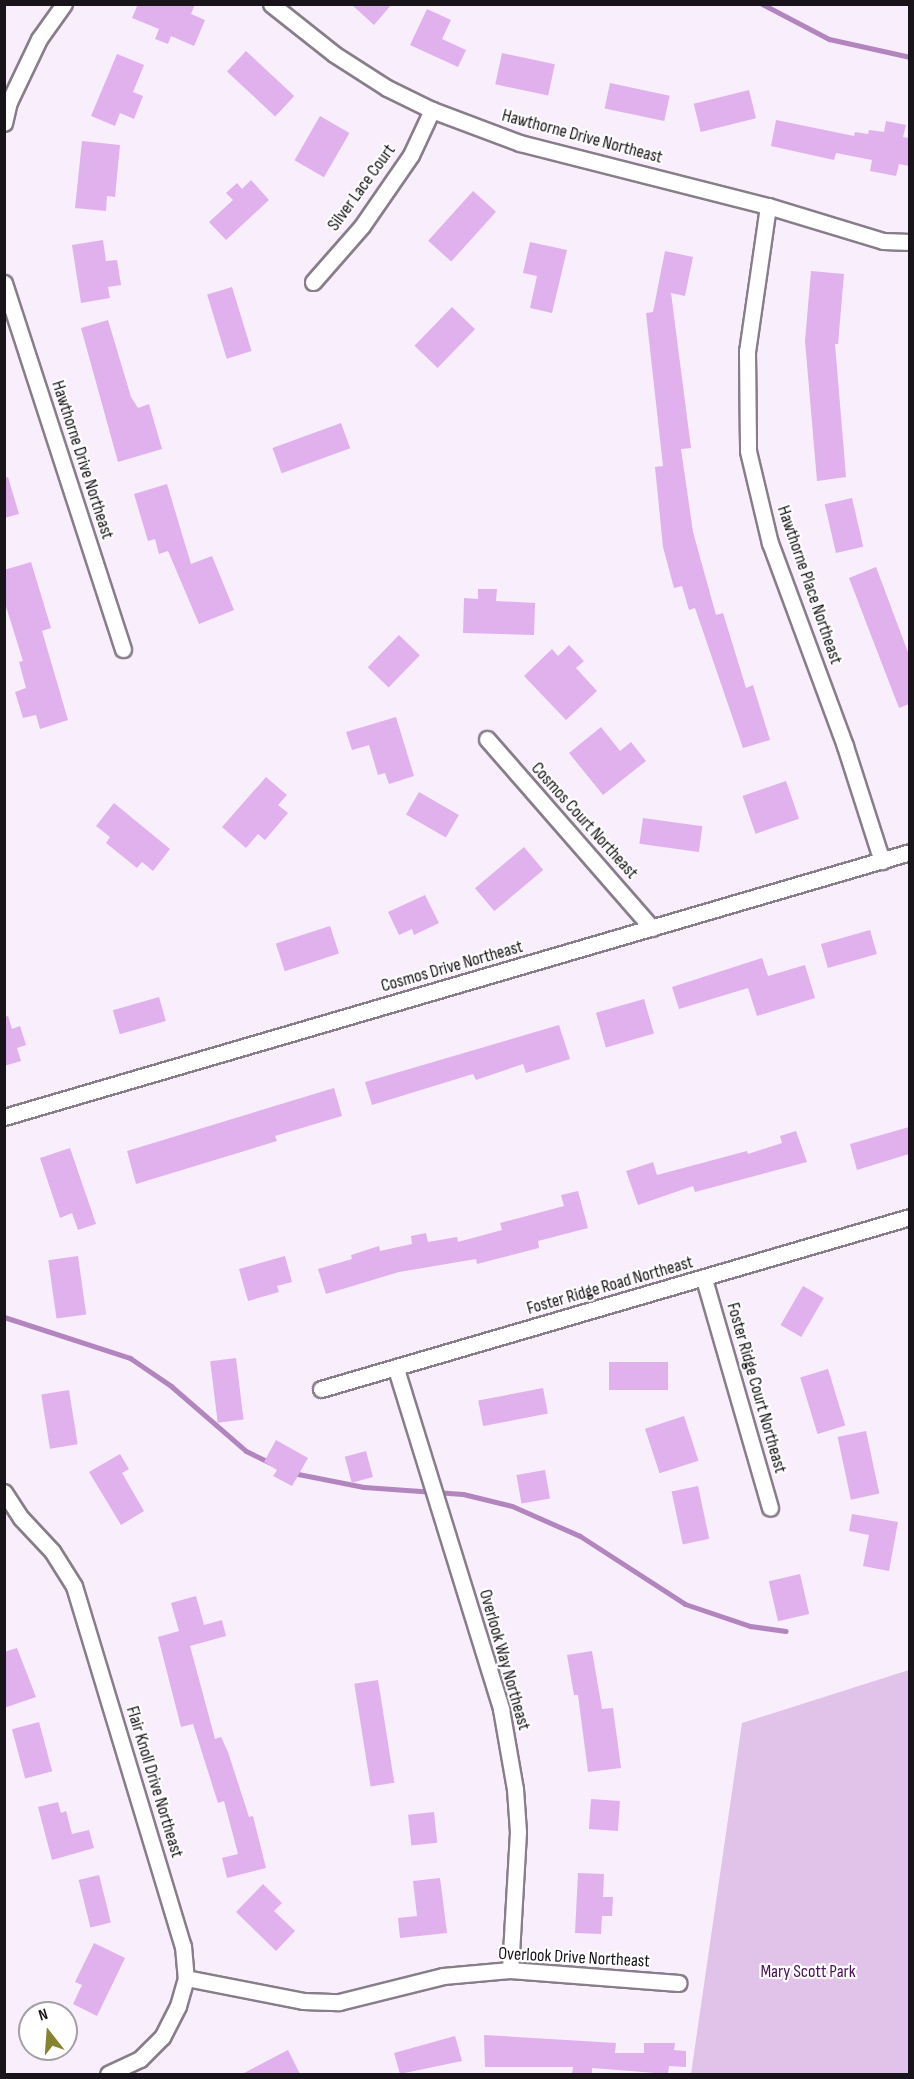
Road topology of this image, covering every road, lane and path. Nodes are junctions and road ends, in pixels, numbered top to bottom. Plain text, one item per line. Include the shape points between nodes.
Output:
1 (64, 4) edge
2 (271, 4) edge
3 (432, 110) junction
4 (4, 123) edge
5 (768, 206) junction
6 (909, 242) edge
7 (4, 282) edge
8 (313, 282) dead end
9 (7, 300) edge
10 (123, 649) dead end
11 (487, 739) dead end
12 (909, 852) edge
13 (882, 861) junction
14 (652, 928) junction
15 (4, 1118) edge
16 (909, 1217) edge
17 (704, 1279) junction
18 (396, 1369) junction
19 (321, 1389) dead end
20 (4, 1492) edge
21 (770, 1508) dead end
22 (510, 1970) junction
23 (186, 1978) junction
24 (678, 1983) dead end
25 (108, 2074) edge

1 - 4 street via 39,39 9,102
2 - 3 street, Hawthorne Drive Northeast via 334,54
3 - 5 street, Hawthorne Drive Northeast via 520,143
3 - 8 street, Silver Lace Court via 411,154 362,226
5 - 6 street, Hawthorne Drive Northeast via 883,241
5 - 13 street, Hawthorne Place Northeast via 747,351 748,451 770,543 845,746
7 - 9 street, Hawthorne Drive Northeast
9 - 10 street, Hawthorne Drive Northeast
11 - 14 street, Cosmos Court Northeast
12 - 13 street, Cosmos Drive Northeast
13 - 14 street, Cosmos Drive Northeast
14 - 15 street, Cosmos Drive Northeast
16 - 17 street, Foster Ridge Road Northeast
17 - 18 street, Foster Ridge Road Northeast
17 - 21 street, Foster Ridge Court Northeast
18 - 19 street, Foster Ridge Road Northeast
18 - 22 street, Overlook Way Northeast via 501,1710 518,1832
20 - 23 street, Flair Knoll Drive Northeast via 21,1518 52,1551 74,1586 183,1946
22 - 23 street, Overlook Drive Northeast via 443,1976 339,2002 303,2001
22 - 24 street, Overlook Drive Northeast
23 - 25 street, Flair Knoll Drive Northeast via 178,2007 162,2037 140,2059

